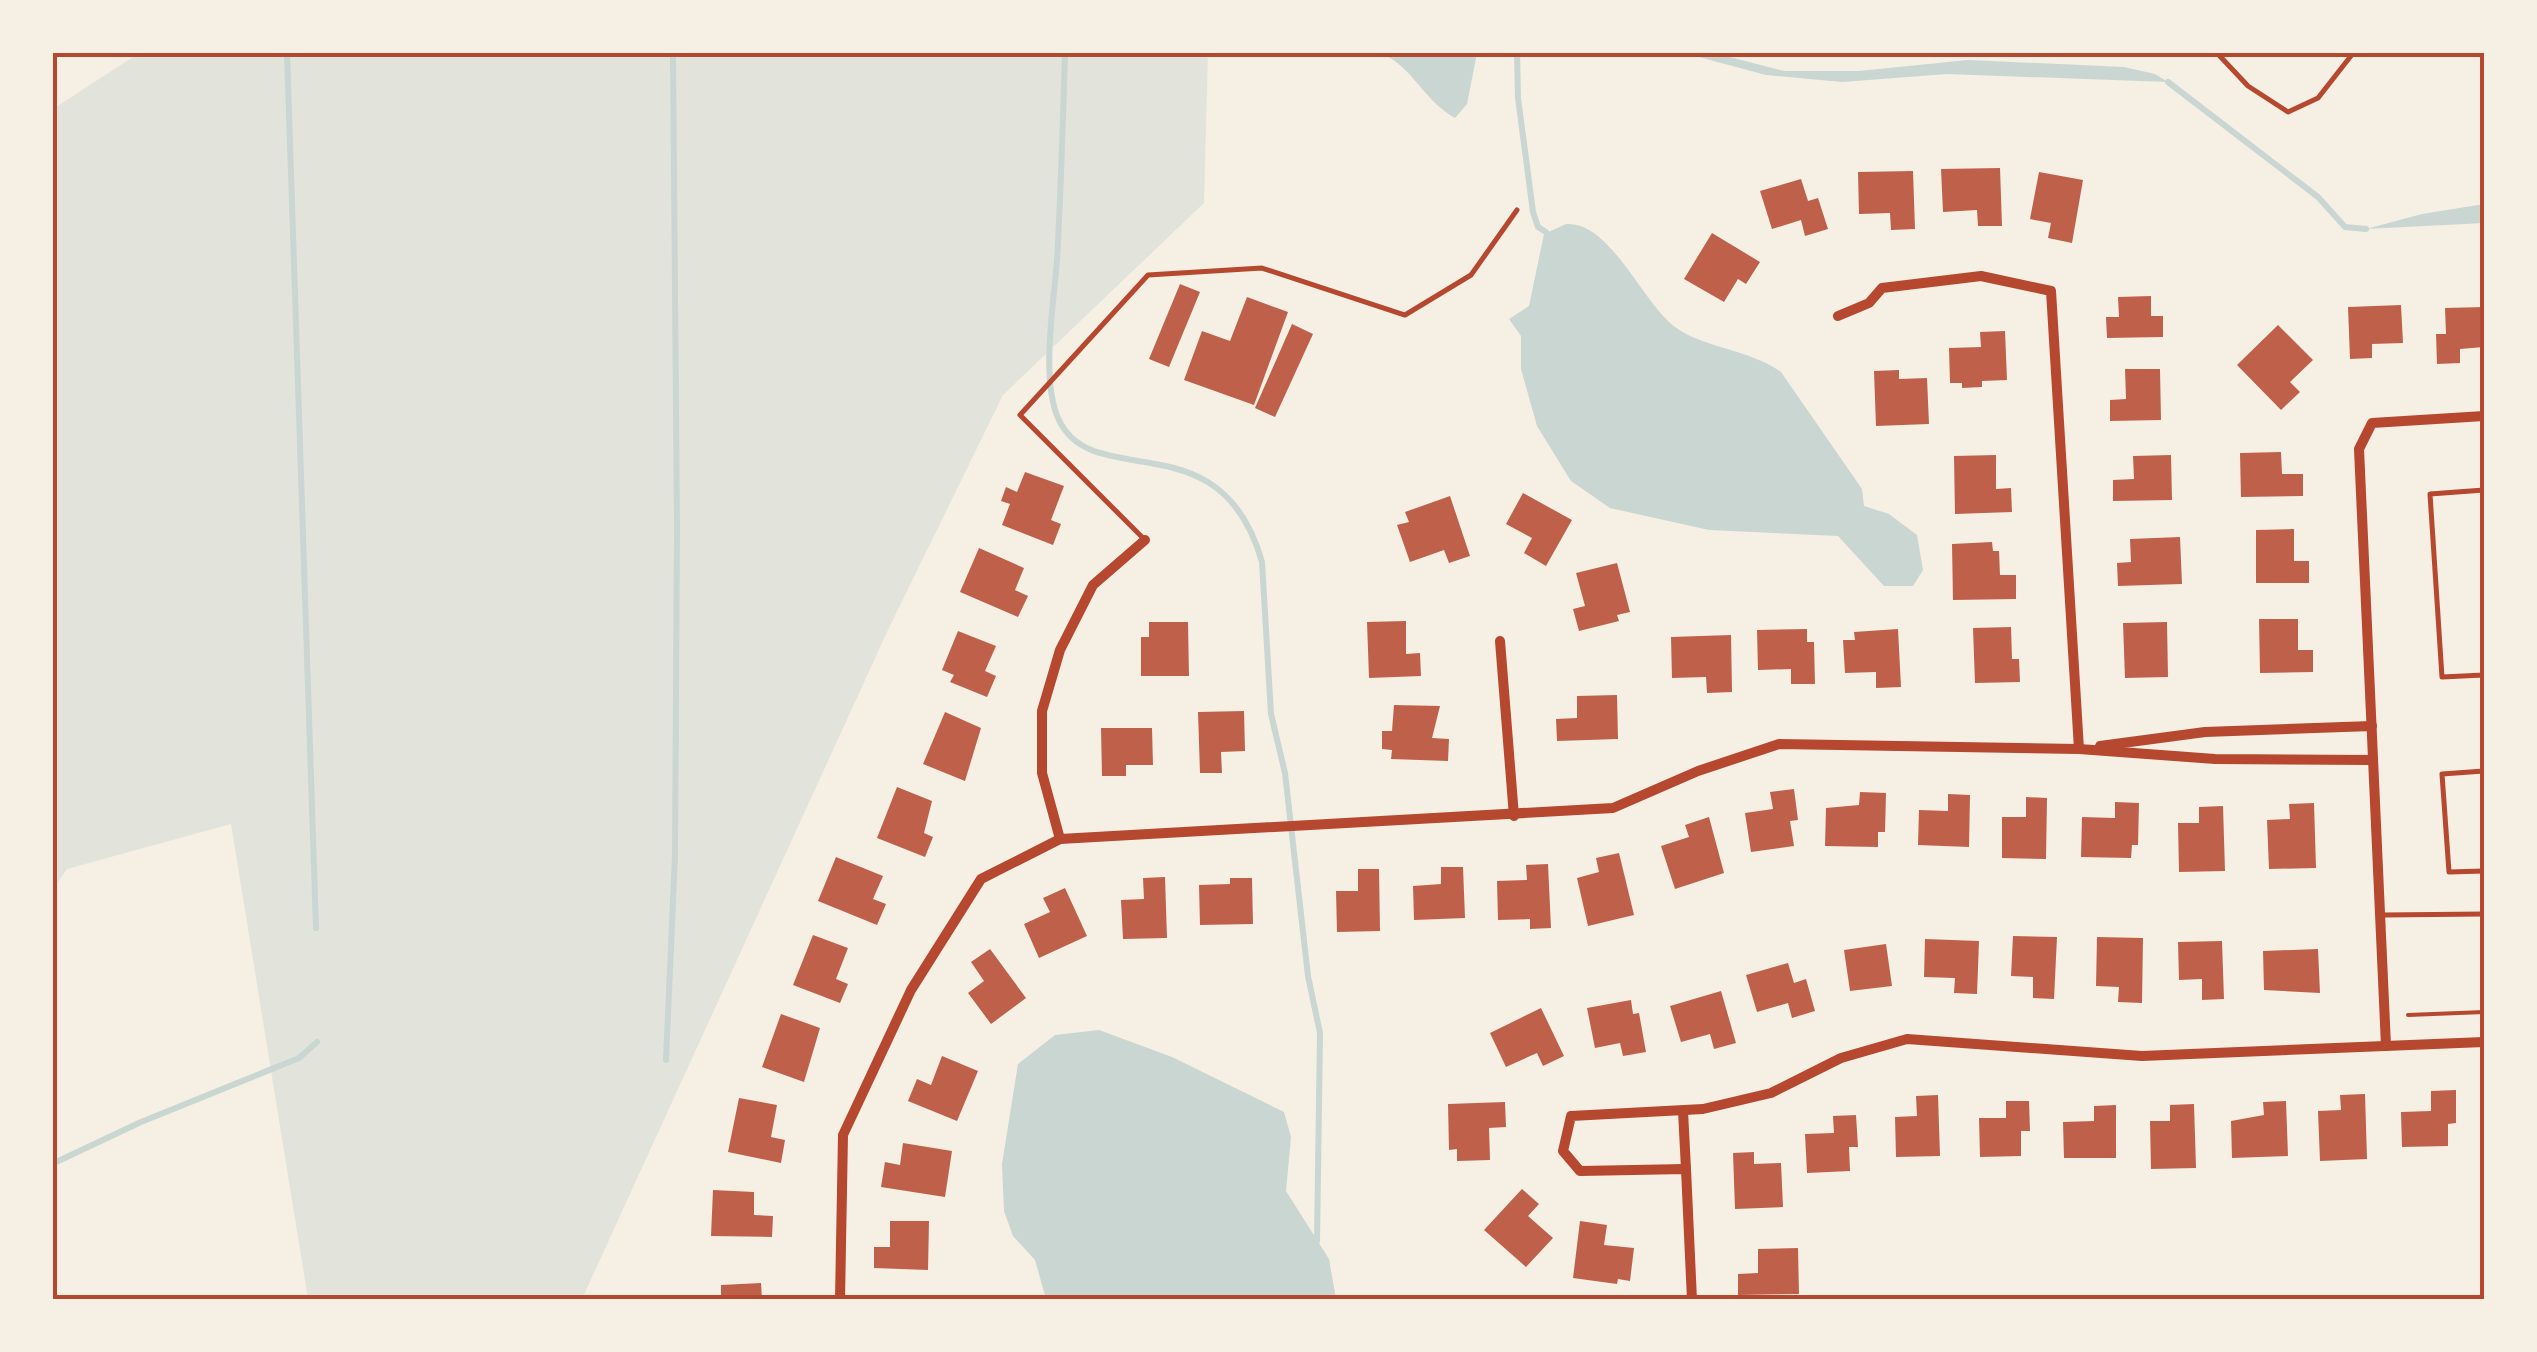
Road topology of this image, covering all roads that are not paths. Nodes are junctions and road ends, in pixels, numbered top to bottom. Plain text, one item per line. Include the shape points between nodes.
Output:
1 (2216, 52) edge
2 (2354, 52) edge
3 (1517, 210) dead end
4 (1838, 316) dead end
5 (2484, 416) edge
6 (2484, 490) edge
7 (1145, 540) joint
8 (1500, 642) dead end
9 (2484, 675) edge
10 (2372, 726) junction
11 (2079, 749) junction
12 (2373, 760) junction
13 (2484, 771) edge
14 (1514, 816) junction
15 (1060, 839) junction
16 (2484, 872) edge
17 (2484, 914) edge
18 (2380, 915) junction
19 (2484, 1042) edge
20 (2386, 1046) junction
21 (1683, 1111) junction
22 (1686, 1169) junction
23 (840, 1300) edge
24 (1692, 1300) edge

1 - 2 lane via 2248,86 2288,112 2318,98
3 - 7 lane via 1471,276 1405,315 1262,268 1148,276 1020,415
4 - 11 street via 1869,303 1882,288 1981,276 2050,291
5 - 10 street via 2372,422 2359,449
6 - 9 lane via 2430,494 2442,677
7 - 15 street via 1093,585 1060,650 1042,710 1042,774
8 - 14 street
10 - 11 street via 2205,732
10 - 12 street
11 - 12 street
11 - 14 street via 1779,744 1613,808
12 - 18 street
13 - 16 lane via 2442,774 2448,872
14 - 15 street
15 - 23 street via 980,879 911,990 843,1136
17 - 18 lane
18 - 20 street
19 - 20 street
20 - 21 street via 2142,1056 1907,1040 1841,1058 1771,1093
21 - 22 street
21 - 22 street via 1571,1116 1564,1151 1580,1172
22 - 24 street

